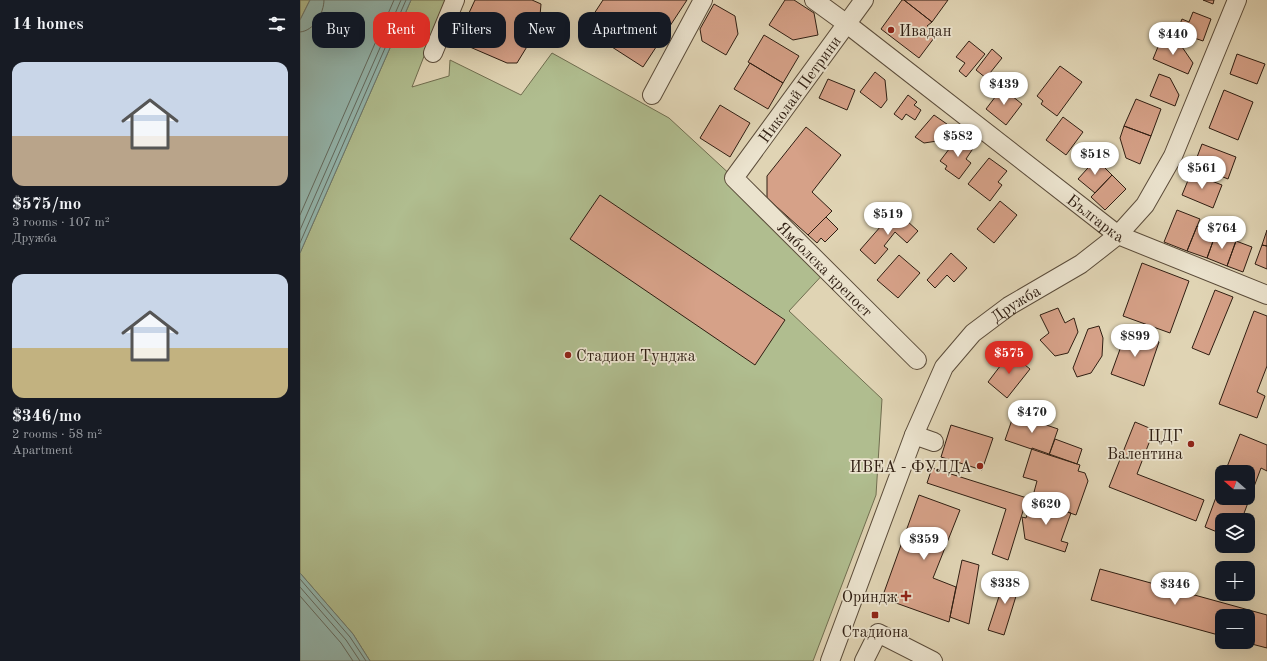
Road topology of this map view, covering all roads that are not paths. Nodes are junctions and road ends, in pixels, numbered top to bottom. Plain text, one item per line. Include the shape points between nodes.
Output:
1 (455, 0) edge
2 (703, 0) edge
3 (814, 0) edge
4 (864, 0) edge
5 (1237, 0) edge
6 (846, 24) junction
7 (433, 53) dead end
8 (652, 95) dead end
9 (734, 178) joint
10 (1118, 235) junction
11 (1267, 295) edge
12 (917, 360) dead end
13 (914, 435) junction
14 (934, 442) dead end
15 (830, 661) edge
16 (864, 661) edge
17 (933, 661) edge

1 - 7 street
2 - 8 street
3 - 6 street, Българка
4 - 6 street, Николай Петрини
5 - 10 street, Дружба via 1173,156 1145,205
6 - 9 street, Николай Петрини
6 - 10 street, Българка
9 - 12 street, Ямболска крепост
10 - 11 street, Българка
10 - 13 street, Дружба via 1081,264 1009,306 973,333 944,367
13 - 14 street
13 - 15 street, Дружба
16 - 17 street via 878,633

